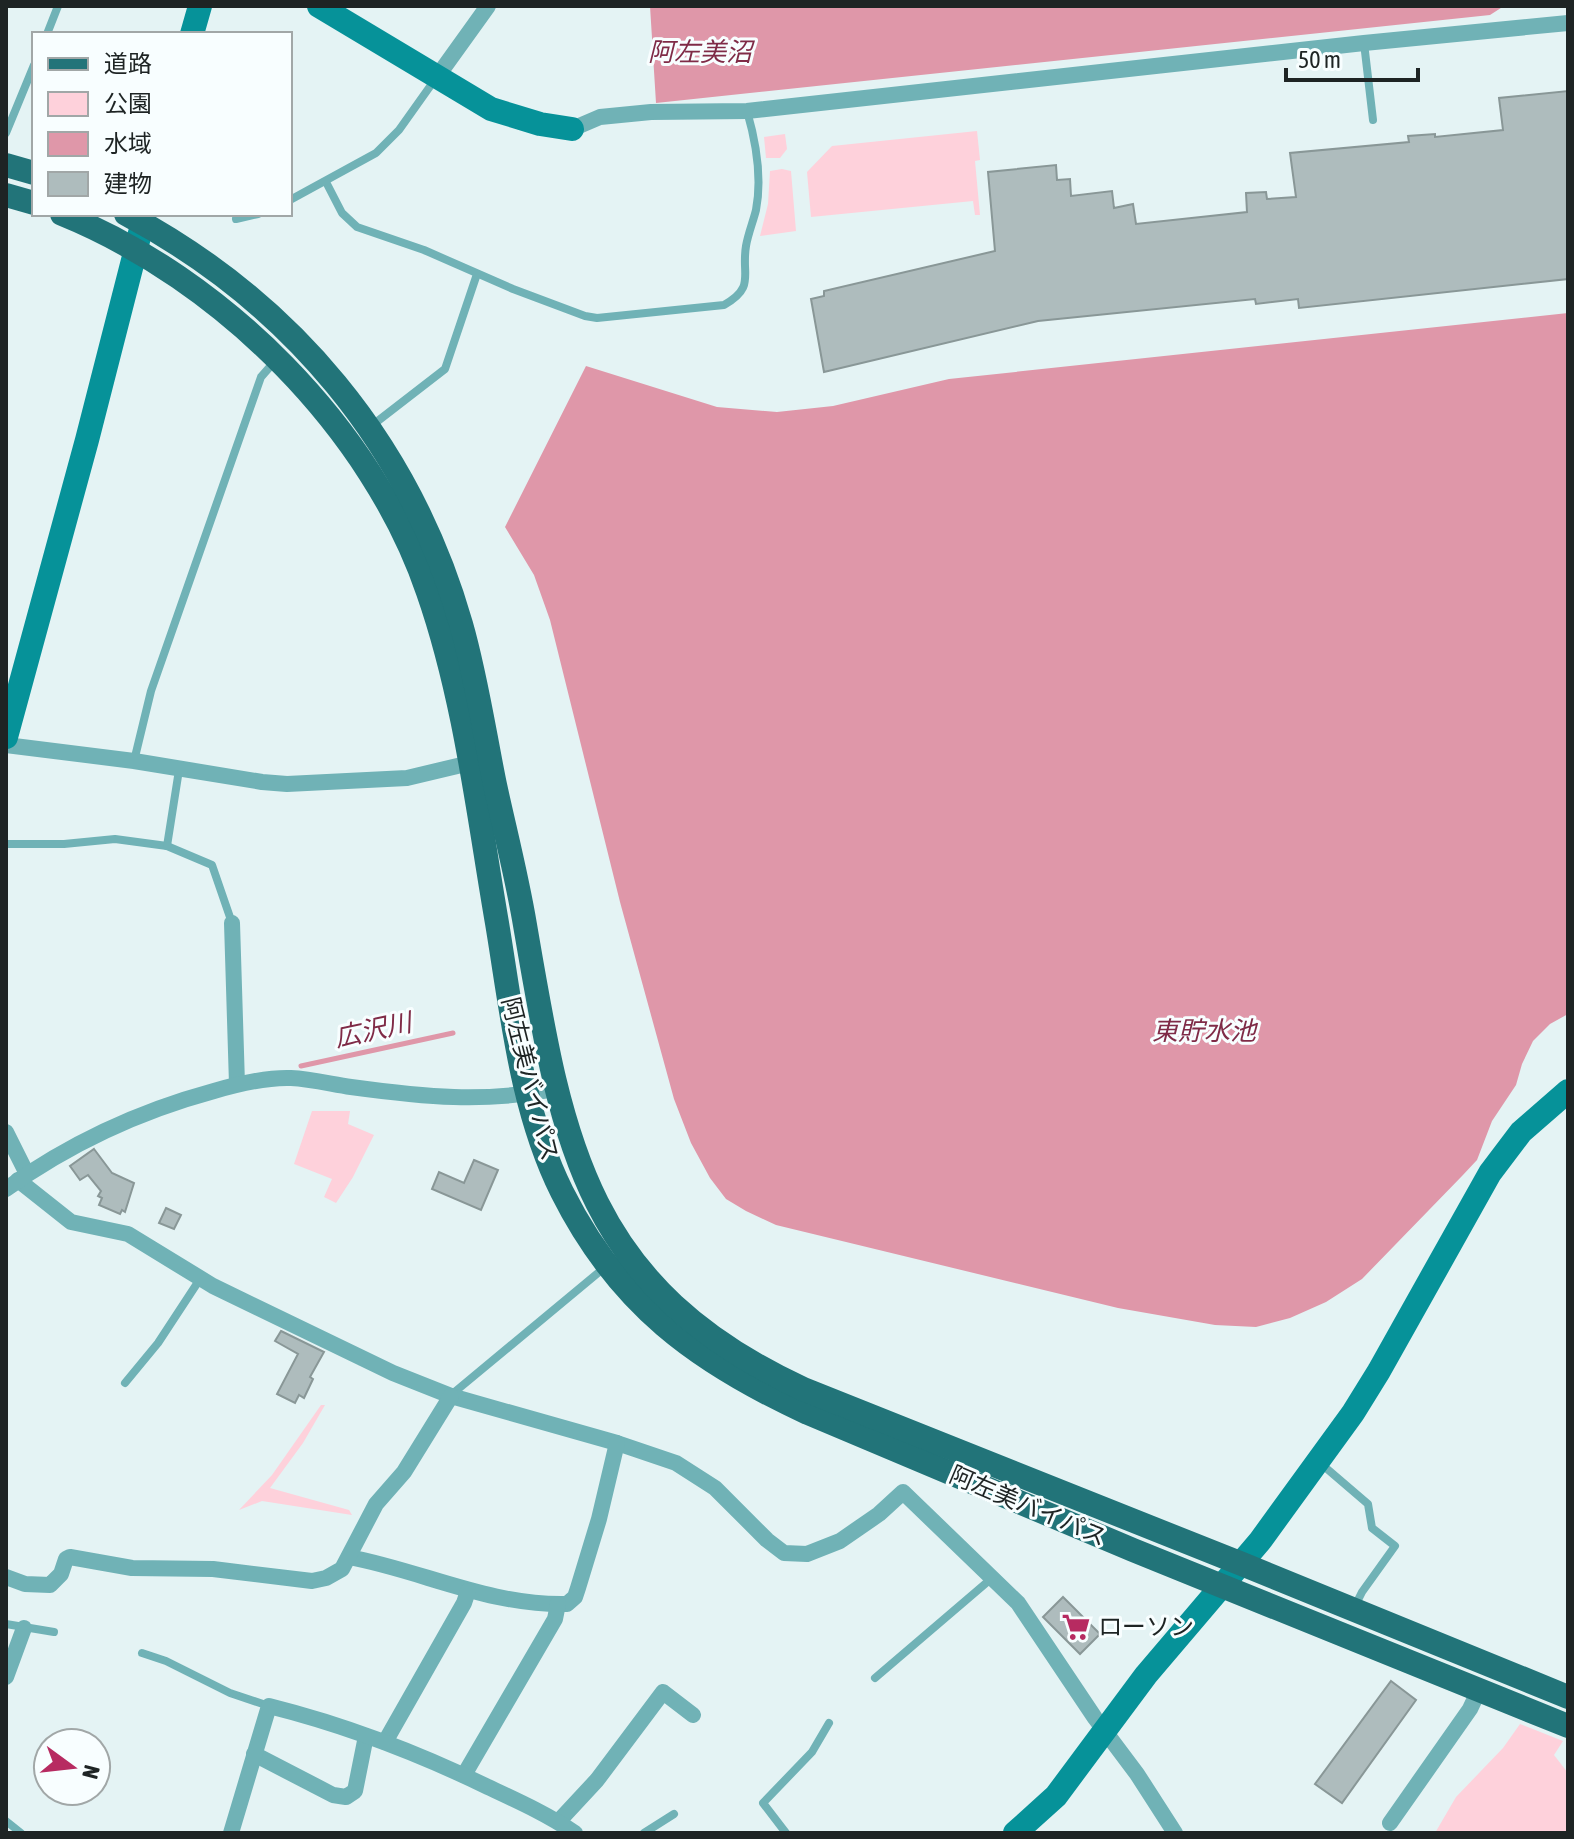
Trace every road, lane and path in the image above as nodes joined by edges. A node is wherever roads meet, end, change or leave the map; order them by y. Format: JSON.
{"nodes":[{"id":1,"x":58,"y":6,"type":"edge"},
{"id":2,"x":200,"y":6,"type":"edge"},
{"id":3,"x":319,"y":6,"type":"edge"},
{"id":4,"x":488,"y":6,"type":"edge"},
{"id":5,"x":1568,"y":23,"type":"edge"},
{"id":6,"x":48,"y":32,"type":"edge"},
{"id":7,"x":193,"y":32,"type":"edge"},
{"id":8,"x":1364,"y":43,"type":"junction"},
{"id":9,"x":32,"y":70,"type":"edge"},
{"id":10,"x":437,"y":77,"type":"junction"},
{"id":11,"x":747,"y":111,"type":"junction"},
{"id":12,"x":1373,"y":120,"type":"dead end"},
{"id":13,"x":572,"y":129,"type":"joint"},
{"id":14,"x":6,"y":133,"type":"edge"},
{"id":15,"x":6,"y":165,"type":"edge"},
{"id":16,"x":32,"y":172,"type":"edge"},
{"id":17,"x":326,"y":182,"type":"junction"},
{"id":18,"x":6,"y":195,"type":"edge"},
{"id":19,"x":292,"y":199,"type":"edge"},
{"id":20,"x":32,"y":202,"type":"edge"},
{"id":21,"x":66,"y":216,"type":"edge"},
{"id":22,"x":249,"y":216,"type":"edge"},
{"id":23,"x":137,"y":217,"type":"edge"},
{"id":24,"x":236,"y":219,"type":"dead end"},
{"id":25,"x":136,"y":251,"type":"junction"},
{"id":26,"x":477,"y":274,"type":"junction"},
{"id":27,"x":277,"y":359,"type":"junction"},
{"id":28,"x":369,"y":428,"type":"junction"},
{"id":29,"x":6,"y":737,"type":"edge"},
{"id":30,"x":6,"y":745,"type":"edge"},
{"id":31,"x":134,"y":761,"type":"junction"},
{"id":32,"x":470,"y":763,"type":"junction"},
{"id":33,"x":179,"y":770,"type":"junction"},
{"id":34,"x":6,"y":844,"type":"edge"},
{"id":35,"x":167,"y":846,"type":"junction"},
{"id":36,"x":232,"y":923,"type":"joint"},
{"id":37,"x":237,"y":1084,"type":"junction"},
{"id":38,"x":556,"y":1089,"type":"junction"},
{"id":39,"x":1568,"y":1091,"type":"edge"},
{"id":40,"x":529,"y":1094,"type":"junction"},
{"id":41,"x":6,"y":1132,"type":"edge"},
{"id":42,"x":17,"y":1181,"type":"edge"},
{"id":43,"x":608,"y":1266,"type":"junction"},
{"id":44,"x":200,"y":1279,"type":"junction"},
{"id":45,"x":125,"y":1383,"type":"dead end"},
{"id":46,"x":451,"y":1396,"type":"junction"},
{"id":47,"x":617,"y":1443,"type":"junction"},
{"id":48,"x":1317,"y":1461,"type":"junction"},
{"id":49,"x":349,"y":1557,"type":"junction"},
{"id":50,"x":1242,"y":1564,"type":"junction"},
{"id":51,"x":6,"y":1577,"type":"edge"},
{"id":52,"x":992,"y":1578,"type":"junction"},
{"id":53,"x":1223,"y":1586,"type":"junction"},
{"id":54,"x":468,"y":1591,"type":"junction"},
{"id":55,"x":558,"y":1604,"type":"junction"},
{"id":56,"x":1353,"y":1610,"type":"junction"},
{"id":57,"x":6,"y":1624,"type":"edge"},
{"id":58,"x":24,"y":1628,"type":"junction"},
{"id":59,"x":54,"y":1632,"type":"dead end"},
{"id":60,"x":142,"y":1653,"type":"dead end"},
{"id":61,"x":6,"y":1677,"type":"edge"},
{"id":62,"x":875,"y":1678,"type":"dead end"},
{"id":63,"x":1479,"y":1690,"type":"junction"},
{"id":64,"x":1568,"y":1697,"type":"edge"},
{"id":65,"x":269,"y":1706,"type":"junction"},
{"id":66,"x":693,"y":1715,"type":"dead end"},
{"id":67,"x":829,"y":1723,"type":"dead end"},
{"id":68,"x":1568,"y":1726,"type":"edge"},
{"id":69,"x":1103,"y":1730,"type":"junction"},
{"id":70,"x":366,"y":1736,"type":"junction"},
{"id":71,"x":385,"y":1742,"type":"junction"},
{"id":72,"x":254,"y":1754,"type":"junction"},
{"id":73,"x":464,"y":1775,"type":"junction"},
{"id":74,"x":674,"y":1814,"type":"dead end"},
{"id":75,"x":6,"y":1821,"type":"edge"},
{"id":76,"x":1390,"y":1823,"type":"dead end"},
{"id":77,"x":567,"y":1829,"type":"edge"},
{"id":78,"x":21,"y":1833,"type":"edge"},
{"id":79,"x":231,"y":1833,"type":"edge"},
{"id":80,"x":644,"y":1833,"type":"edge"},
{"id":81,"x":786,"y":1833,"type":"edge"},
{"id":82,"x":1015,"y":1833,"type":"edge"},
{"id":83,"x":1175,"y":1833,"type":"edge"}],
"edges":[{"from":1,"to":6,"type":"lane"},
{"from":2,"to":7,"type":"street"},
{"from":3,"to":10,"type":"street"},
{"from":4,"to":10,"type":"street"},
{"from":5,"to":8,"type":"street"},
{"from":8,"to":11,"type":"street"},
{"from":8,"to":12,"type":"lane"},
{"from":9,"to":14,"type":"lane"},
{"from":10,"to":13,"type":"street"},
{"from":10,"to":17,"type":"lane"},
{"from":11,"to":13,"type":"street"},
{"from":11,"to":26,"type":"lane"},
{"from":15,"to":16,"type":"main road"},
{"from":17,"to":19,"type":"lane"},
{"from":17,"to":26,"type":"lane"},
{"from":18,"to":20,"type":"main road"},
{"from":21,"to":25,"type":"main road","name":"阿左美バイパス"},
{"from":22,"to":24,"type":"lane"},
{"from":23,"to":25,"type":"street"},
{"from":23,"to":28,"type":"main road","name":"阿左美バイパス"},
{"from":25,"to":27,"type":"main road","name":"阿左美バイパス"},
{"from":25,"to":29,"type":"street"},
{"from":26,"to":28,"type":"lane"},
{"from":27,"to":31,"type":"lane"},
{"from":27,"to":32,"type":"main road","name":"阿左美バイパス"},
{"from":28,"to":38,"type":"main road","name":"阿左美バイパス"},
{"from":30,"to":31,"type":"street"},
{"from":31,"to":33,"type":"street"},
{"from":32,"to":33,"type":"street"},
{"from":32,"to":40,"type":"main road","name":"阿左美バイパス"},
{"from":33,"to":35,"type":"lane"},
{"from":34,"to":35,"type":"lane"},
{"from":35,"to":36,"type":"lane"},
{"from":36,"to":37,"type":"street"},
{"from":37,"to":40,"type":"street"},
{"from":37,"to":42,"type":"street"},
{"from":38,"to":40,"type":"street"},
{"from":38,"to":50,"type":"main road","name":"阿左美バイパス"},
{"from":39,"to":48,"type":"street"},
{"from":40,"to":43,"type":"main road","name":"阿左美バイパス"},
{"from":41,"to":42,"type":"street"},
{"from":42,"to":44,"type":"street"},
{"from":43,"to":46,"type":"lane"},
{"from":43,"to":53,"type":"main road","name":"阿左美バイパス"},
{"from":44,"to":45,"type":"lane"},
{"from":44,"to":46,"type":"street"},
{"from":46,"to":47,"type":"street"},
{"from":46,"to":49,"type":"street"},
{"from":47,"to":52,"type":"street"},
{"from":47,"to":55,"type":"street"},
{"from":48,"to":50,"type":"street"},
{"from":48,"to":56,"type":"lane"},
{"from":49,"to":51,"type":"street"},
{"from":49,"to":54,"type":"street"},
{"from":50,"to":53,"type":"street"},
{"from":50,"to":56,"type":"main road","name":"阿左美バイパス"},
{"from":52,"to":62,"type":"lane"},
{"from":52,"to":69,"type":"street"},
{"from":53,"to":63,"type":"main road","name":"阿左美バイパス"},
{"from":53,"to":69,"type":"street"},
{"from":54,"to":55,"type":"street"},
{"from":54,"to":71,"type":"street"},
{"from":55,"to":73,"type":"street"},
{"from":56,"to":64,"type":"main road","name":"阿左美バイパス"},
{"from":57,"to":58,"type":"lane"},
{"from":58,"to":59,"type":"lane"},
{"from":58,"to":61,"type":"street"},
{"from":60,"to":65,"type":"lane"},
{"from":63,"to":68,"type":"main road","name":"阿左美バイパス"},
{"from":63,"to":76,"type":"street"},
{"from":65,"to":70,"type":"street"},
{"from":65,"to":72,"type":"street"},
{"from":66,"to":77,"type":"street"},
{"from":67,"to":81,"type":"lane"},
{"from":69,"to":82,"type":"street"},
{"from":69,"to":83,"type":"street"},
{"from":70,"to":71,"type":"street"},
{"from":70,"to":72,"type":"street"},
{"from":71,"to":73,"type":"street"},
{"from":72,"to":79,"type":"street"},
{"from":73,"to":77,"type":"street"},
{"from":74,"to":80,"type":"lane"},
{"from":75,"to":78,"type":"lane"}]}
